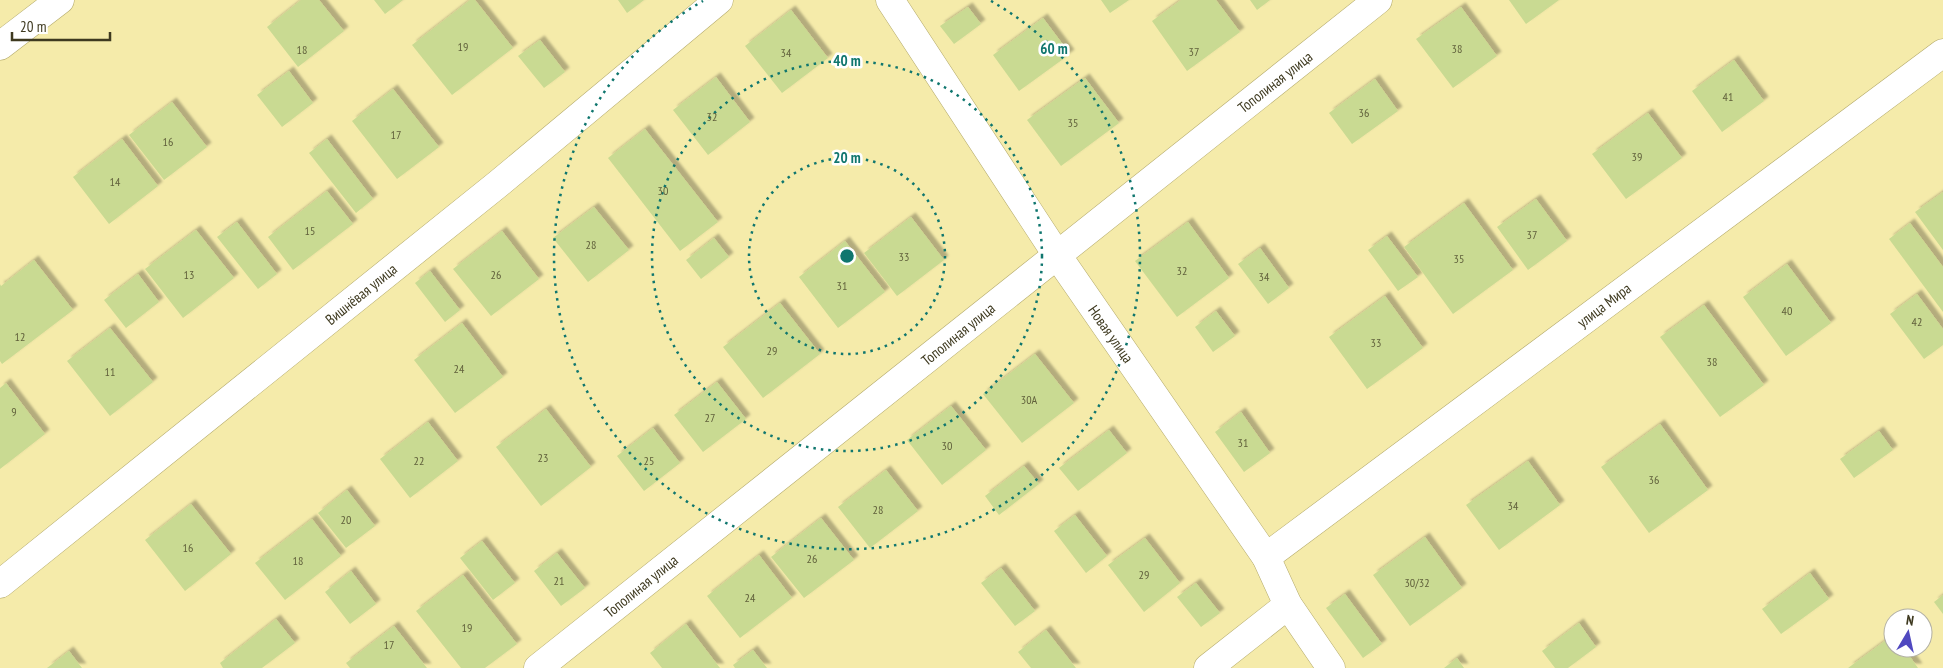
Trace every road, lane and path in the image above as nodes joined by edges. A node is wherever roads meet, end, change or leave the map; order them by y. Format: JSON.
{"nodes":[{"id":1,"x":60,"y":0,"type":"edge"},
{"id":2,"x":719,"y":0,"type":"edge"},
{"id":3,"x":890,"y":0,"type":"edge"},
{"id":4,"x":1378,"y":0,"type":"edge"},
{"id":5,"x":0,"y":46,"type":"edge"},
{"id":6,"x":1943,"y":54,"type":"edge"},
{"id":7,"x":1057,"y":255,"type":"junction"},
{"id":8,"x":1266,"y":557,"type":"junction"},
{"id":9,"x":0,"y":584,"type":"edge"},
{"id":10,"x":1288,"y":605,"type":"junction"},
{"id":11,"x":538,"y":668,"type":"edge"},
{"id":12,"x":1208,"y":668,"type":"edge"},
{"id":13,"x":1331,"y":668,"type":"edge"}],
"edges":[{"from":1,"to":5,"type":"street"},
{"from":2,"to":9,"type":"street","name":"Вишнёвая улица"},
{"from":3,"to":7,"type":"street","name":"Новая улица"},
{"from":4,"to":7,"type":"street","name":"Тополиная улица"},
{"from":6,"to":8,"type":"street","name":"улица Мира"},
{"from":7,"to":8,"type":"street","name":"Новая улица"},
{"from":7,"to":11,"type":"street","name":"Тополиная улица"},
{"from":8,"to":10,"type":"street","name":"Новая улица"},
{"from":10,"to":12,"type":"street"},
{"from":10,"to":13,"type":"street","name":"Новая улица"}]}
